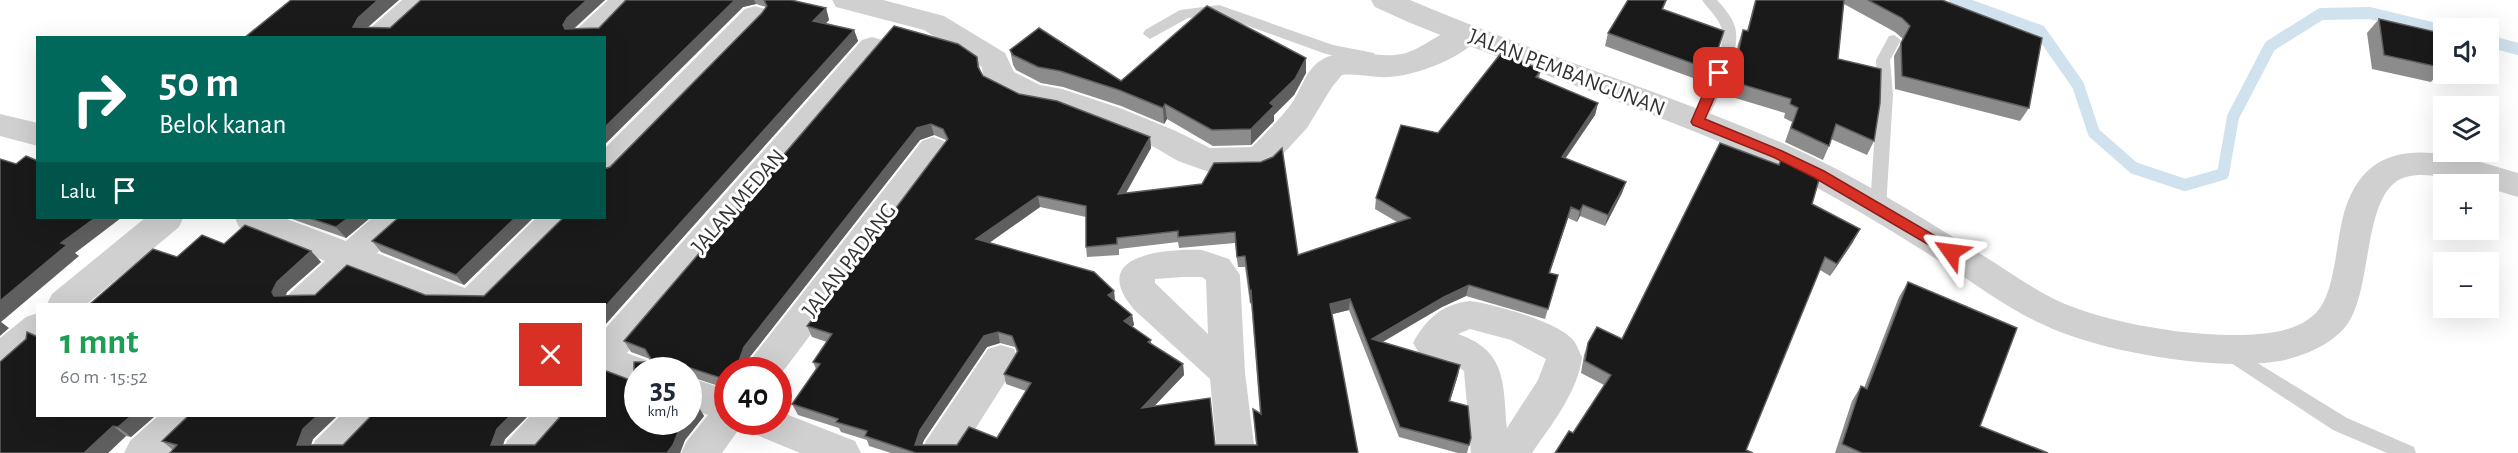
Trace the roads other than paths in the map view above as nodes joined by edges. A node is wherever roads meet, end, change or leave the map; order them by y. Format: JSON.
{"nodes":[{"id":1,"x":420,"y":0,"type":"edge"},
{"id":2,"x":625,"y":0,"type":"edge"},
{"id":3,"x":846,"y":0,"type":"edge"},
{"id":4,"x":1385,"y":0,"type":"edge"},
{"id":5,"x":1709,"y":0,"type":"edge"},
{"id":6,"x":755,"y":16,"type":"edge"},
{"id":7,"x":1461,"y":32,"type":"junction"},
{"id":8,"x":1150,"y":34,"type":"dead end"},
{"id":9,"x":378,"y":36,"type":"edge"},
{"id":10,"x":587,"y":36,"type":"edge"},
{"id":11,"x":1894,"y":40,"type":"dead end"},
{"id":12,"x":872,"y":47,"type":"dead end"},
{"id":13,"x":1698,"y":122,"type":"junction"},
{"id":14,"x":0,"y":124,"type":"edge"},
{"id":15,"x":36,"y":134,"type":"edge"},
{"id":16,"x":933,"y":150,"type":"dead end"},
{"id":17,"x":606,"y":167,"type":"edge"},
{"id":18,"x":2518,"y":185,"type":"edge"},
{"id":19,"x":1878,"y":208,"type":"junction"},
{"id":20,"x":165,"y":219,"type":"edge"},
{"id":21,"x":253,"y":219,"type":"edge"},
{"id":22,"x":392,"y":219,"type":"edge"},
{"id":23,"x":555,"y":219,"type":"edge"},
{"id":24,"x":350,"y":258,"type":"junction"},
{"id":25,"x":65,"y":303,"type":"edge"},
{"id":26,"x":302,"y":303,"type":"edge"},
{"id":27,"x":467,"y":303,"type":"edge"},
{"id":28,"x":471,"y":303,"type":"edge"},
{"id":29,"x":36,"y":329,"type":"edge"},
{"id":30,"x":2223,"y":349,"type":"junction"},
{"id":31,"x":606,"y":353,"type":"edge"},
{"id":32,"x":774,"y":357,"type":"edge"},
{"id":33,"x":0,"y":359,"type":"edge"},
{"id":34,"x":1001,"y":360,"type":"dead end"},
{"id":35,"x":606,"y":361,"type":"edge"},
{"id":36,"x":624,"y":368,"type":"edge"},
{"id":37,"x":1227,"y":373,"type":"dead end"},
{"id":38,"x":182,"y":417,"type":"edge"},
{"id":39,"x":363,"y":417,"type":"edge"},
{"id":40,"x":551,"y":417,"type":"edge"},
{"id":41,"x":792,"y":433,"type":"edge"},
{"id":42,"x":714,"y":435,"type":"edge"},
{"id":43,"x":143,"y":453,"type":"edge"},
{"id":44,"x":328,"y":453,"type":"edge"},
{"id":45,"x":520,"y":453,"type":"edge"},
{"id":46,"x":700,"y":453,"type":"edge"},
{"id":47,"x":842,"y":453,"type":"edge"},
{"id":48,"x":939,"y":453,"type":"edge"},
{"id":49,"x":1236,"y":453,"type":"edge"},
{"id":50,"x":1491,"y":453,"type":"edge"},
{"id":51,"x":1511,"y":453,"type":"edge"},
{"id":52,"x":2407,"y":453,"type":"edge"}],
"edges":[{"from":1,"to":9,"type":"street"},
{"from":2,"to":10,"type":"street"},
{"from":3,"to":7,"type":"street"},
{"from":4,"to":7,"type":"street","name":"JALAN PEMBANGUNAN"},
{"from":5,"to":13,"type":"lane"},
{"from":6,"to":17,"type":"street"},
{"from":7,"to":8,"type":"lane"},
{"from":7,"to":13,"type":"street","name":"JALAN PEMBANGUNAN"},
{"from":11,"to":19,"type":"lane"},
{"from":12,"to":31,"type":"street","name":"JALAN MEDAN"},
{"from":13,"to":19,"type":"street","name":"JALAN PEMBANGUNAN"},
{"from":14,"to":15,"type":"street"},
{"from":16,"to":32,"type":"street","name":"JALAN PADANG"},
{"from":18,"to":30,"type":"street","name":"JALAN PEMBANGUNAN"},
{"from":19,"to":30,"type":"street","name":"JALAN PEMBANGUNAN"},
{"from":20,"to":25,"type":"street"},
{"from":21,"to":24,"type":"street"},
{"from":22,"to":24,"type":"street"},
{"from":23,"to":28,"type":"street"},
{"from":24,"to":26,"type":"street"},
{"from":24,"to":27,"type":"street"},
{"from":29,"to":33,"type":"street"},
{"from":30,"to":52,"type":"lane"},
{"from":34,"to":48,"type":"street"},
{"from":35,"to":36,"type":"street"},
{"from":37,"to":49,"type":"street"},
{"from":38,"to":43,"type":"street"},
{"from":39,"to":44,"type":"street"},
{"from":40,"to":45,"type":"street"},
{"from":41,"to":47,"type":"street"},
{"from":42,"to":46,"type":"street"},
{"from":50,"to":51,"type":"street"}]}
